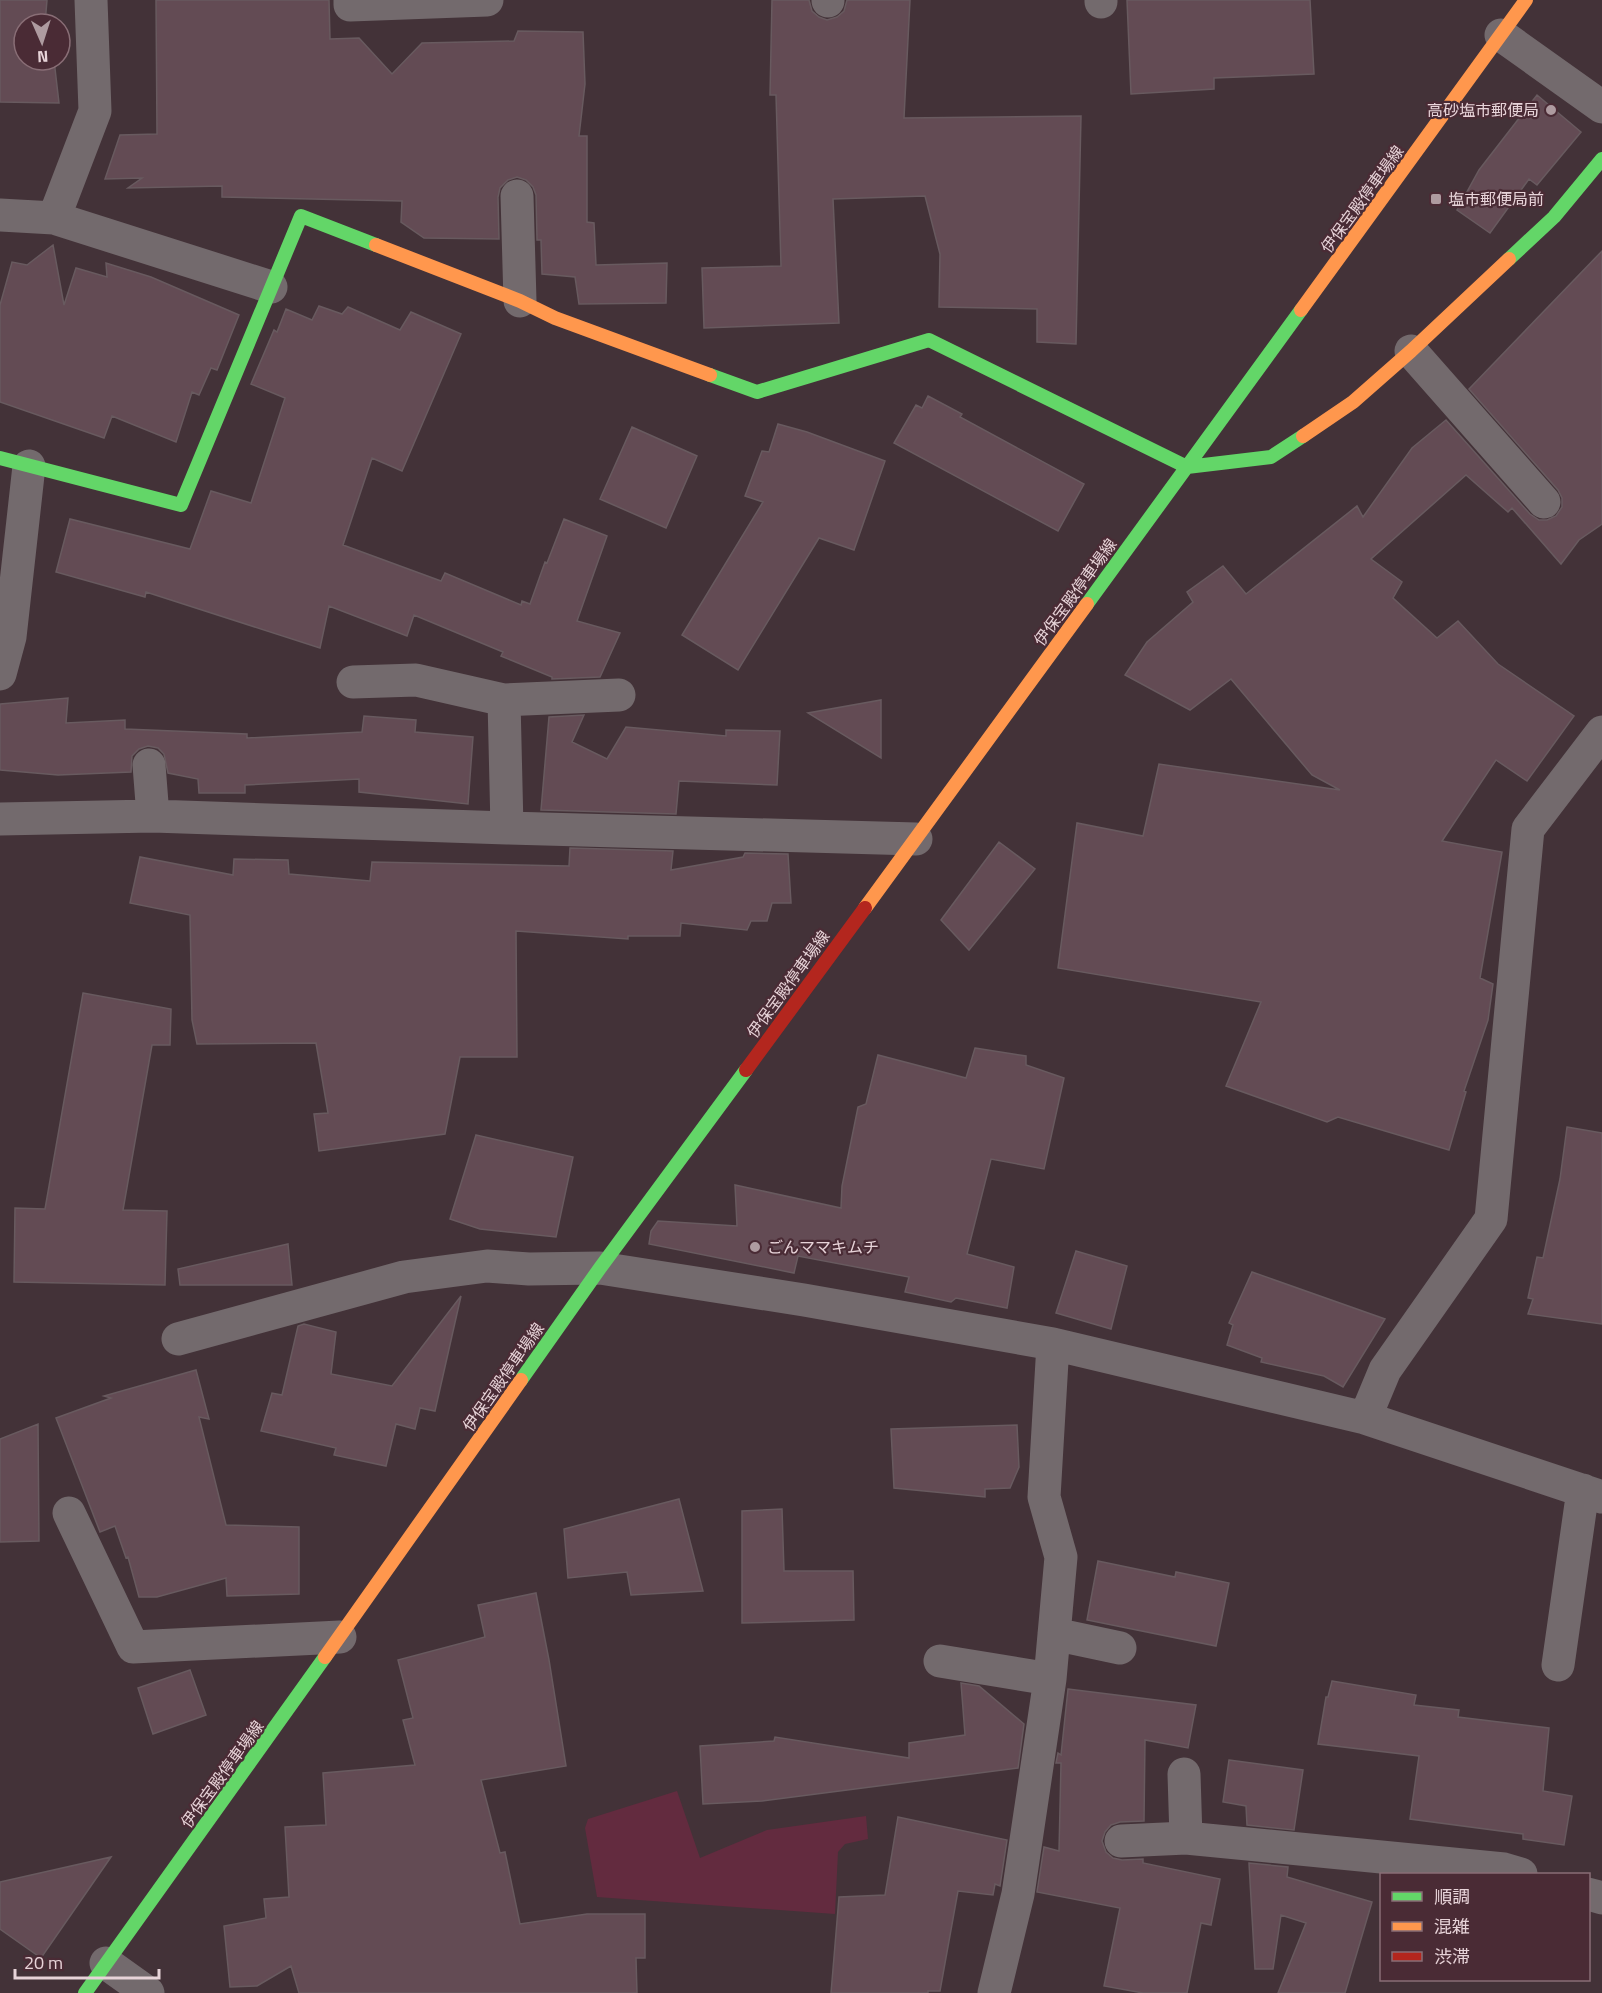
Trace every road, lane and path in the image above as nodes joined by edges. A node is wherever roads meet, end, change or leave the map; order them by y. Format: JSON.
{"nodes":[{"id":1,"x":91,"y":0,"type":"edge"},
{"id":2,"x":350,"y":0,"type":"edge"},
{"id":3,"x":487,"y":0,"type":"edge"},
{"id":4,"x":1526,"y":0,"type":"edge"},
{"id":5,"x":1501,"y":35,"type":"junction"},
{"id":6,"x":1602,"y":107,"type":"edge"},
{"id":7,"x":1602,"y":159,"type":"edge"},
{"id":8,"x":517,"y":196,"type":"dead end"},
{"id":9,"x":0,"y":215,"type":"edge"},
{"id":10,"x":54,"y":218,"type":"junction"},
{"id":11,"x":271,"y":287,"type":"junction"},
{"id":12,"x":520,"y":301,"type":"junction"},
{"id":13,"x":1411,"y":351,"type":"junction"},
{"id":14,"x":14,"y":462,"type":"edge"},
{"id":15,"x":1187,"y":467,"type":"junction"},
{"id":16,"x":1544,"y":502,"type":"dead end"},
{"id":17,"x":5,"y":635,"type":"edge"},
{"id":18,"x":0,"y":674,"type":"edge"},
{"id":19,"x":353,"y":682,"type":"dead end"},
{"id":20,"x":619,"y":695,"type":"dead end"},
{"id":21,"x":504,"y":700,"type":"junction"},
{"id":22,"x":1602,"y":732,"type":"edge"},
{"id":23,"x":150,"y":765,"type":"dead end"},
{"id":24,"x":153,"y":816,"type":"junction"},
{"id":25,"x":0,"y":819,"type":"edge"},
{"id":26,"x":507,"y":828,"type":"junction"},
{"id":27,"x":916,"y":839,"type":"junction"},
{"id":28,"x":600,"y":1268,"type":"junction"},
{"id":29,"x":178,"y":1339,"type":"dead end"},
{"id":30,"x":1053,"y":1344,"type":"junction"},
{"id":31,"x":1365,"y":1418,"type":"junction"},
{"id":32,"x":1592,"y":1493,"type":"edge"},
{"id":33,"x":69,"y":1513,"type":"dead end"},
{"id":34,"x":1054,"y":1634,"type":"junction"},
{"id":35,"x":340,"y":1637,"type":"junction"},
{"id":36,"x":1120,"y":1648,"type":"dead end"},
{"id":37,"x":940,"y":1661,"type":"dead end"},
{"id":38,"x":1558,"y":1665,"type":"dead end"},
{"id":39,"x":1050,"y":1679,"type":"junction"},
{"id":40,"x":1184,"y":1774,"type":"dead end"},
{"id":41,"x":1186,"y":1838,"type":"junction"},
{"id":42,"x":1121,"y":1841,"type":"dead end"},
{"id":43,"x":1515,"y":1873,"type":"edge"},
{"id":44,"x":106,"y":1964,"type":"junction"},
{"id":45,"x":85,"y":1993,"type":"edge"},
{"id":46,"x":148,"y":1993,"type":"edge"},
{"id":47,"x":994,"y":1993,"type":"edge"}],
"edges":[{"from":1,"to":10,"type":"street"},
{"from":2,"to":3,"type":"street"},
{"from":4,"to":5,"type":"main road","name":"伊保宝殿停車場線"},
{"from":5,"to":6,"type":"street"},
{"from":5,"to":15,"type":"main road","name":"伊保宝殿停車場線"},
{"from":7,"to":13,"type":"main road"},
{"from":8,"to":12,"type":"street"},
{"from":9,"to":10,"type":"street"},
{"from":10,"to":11,"type":"street"},
{"from":11,"to":12,"type":"main road"},
{"from":11,"to":14,"type":"main road"},
{"from":12,"to":15,"type":"main road"},
{"from":13,"to":15,"type":"main road"},
{"from":13,"to":16,"type":"street"},
{"from":14,"to":17,"type":"street"},
{"from":15,"to":27,"type":"main road","name":"伊保宝殿停車場線"},
{"from":17,"to":18,"type":"street"},
{"from":19,"to":21,"type":"street"},
{"from":20,"to":21,"type":"street"},
{"from":21,"to":26,"type":"street"},
{"from":22,"to":31,"type":"street"},
{"from":23,"to":24,"type":"street"},
{"from":24,"to":25,"type":"street"},
{"from":24,"to":26,"type":"street"},
{"from":26,"to":27,"type":"street"},
{"from":27,"to":28,"type":"main road","name":"伊保宝殿停車場線"},
{"from":28,"to":29,"type":"street"},
{"from":28,"to":30,"type":"street"},
{"from":28,"to":35,"type":"main road","name":"伊保宝殿停車場線"},
{"from":30,"to":31,"type":"street"},
{"from":30,"to":34,"type":"street"},
{"from":31,"to":32,"type":"street"},
{"from":32,"to":38,"type":"street"},
{"from":33,"to":35,"type":"street"},
{"from":34,"to":36,"type":"street"},
{"from":34,"to":39,"type":"street"},
{"from":35,"to":44,"type":"main road","name":"伊保宝殿停車場線"},
{"from":37,"to":39,"type":"street"},
{"from":39,"to":47,"type":"street"},
{"from":40,"to":41,"type":"street"},
{"from":41,"to":42,"type":"street"},
{"from":41,"to":43,"type":"street"},
{"from":44,"to":45,"type":"main road","name":"伊保宝殿停車場線"},
{"from":44,"to":46,"type":"street"}]}
